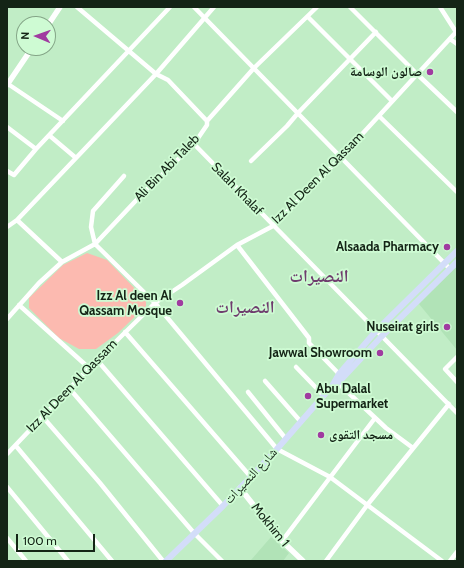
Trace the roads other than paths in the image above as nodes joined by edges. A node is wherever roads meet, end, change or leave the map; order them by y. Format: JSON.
{"nodes":[{"id":1,"x":60,"y":7,"type":"edge"},
{"id":2,"x":77,"y":7,"type":"edge"},
{"id":3,"x":170,"y":7,"type":"edge"},
{"id":4,"x":194,"y":7,"type":"edge"},
{"id":5,"x":214,"y":7,"type":"edge"},
{"id":6,"x":317,"y":7,"type":"edge"},
{"id":7,"x":350,"y":7,"type":"edge"},
{"id":8,"x":440,"y":7,"type":"edge"},
{"id":9,"x":54,"y":16,"type":"edge"},
{"id":10,"x":308,"y":16,"type":"junction"},
{"id":11,"x":205,"y":17,"type":"junction"},
{"id":12,"x":376,"y":32,"type":"junction"},
{"id":13,"x":457,"y":32,"type":"edge"},
{"id":14,"x":450,"y":38,"type":"junction"},
{"id":15,"x":457,"y":44,"type":"edge"},
{"id":16,"x":128,"y":51,"type":"junction"},
{"id":17,"x":27,"y":56,"type":"edge"},
{"id":18,"x":351,"y":58,"type":"junction"},
{"id":19,"x":254,"y":68,"type":"junction"},
{"id":20,"x":156,"y":74,"type":"junction"},
{"id":21,"x":417,"y":74,"type":"junction"},
{"id":22,"x":7,"y":85,"type":"edge"},
{"id":23,"x":392,"y":101,"type":"junction"},
{"id":24,"x":457,"y":112,"type":"edge"},
{"id":25,"x":298,"y":113,"type":"junction"},
{"id":26,"x":379,"y":116,"type":"junction"},
{"id":27,"x":63,"y":121,"type":"junction"},
{"id":28,"x":207,"y":121,"type":"junction"},
{"id":29,"x":7,"y":127,"type":"edge"},
{"id":30,"x":50,"y":136,"type":"junction"},
{"id":31,"x":194,"y":144,"type":"junction"},
{"id":32,"x":36,"y":149,"type":"junction"},
{"id":33,"x":341,"y":157,"type":"junction"},
{"id":34,"x":76,"y":158,"type":"junction"},
{"id":35,"x":251,"y":161,"type":"dead end"},
{"id":36,"x":7,"y":171,"type":"edge"},
{"id":37,"x":124,"y":176,"type":"dead end"},
{"id":38,"x":457,"y":192,"type":"edge"},
{"id":39,"x":18,"y":220,"type":"junction"},
{"id":40,"x":273,"y":226,"type":"junction"},
{"id":41,"x":7,"y":227,"type":"edge"},
{"id":42,"x":95,"y":244,"type":"junction"},
{"id":43,"x":237,"y":245,"type":"junction"},
{"id":44,"x":457,"y":251,"type":"edge"},
{"id":45,"x":62,"y":262,"type":"junction"},
{"id":46,"x":457,"y":262,"type":"edge"},
{"id":47,"x":445,"y":263,"type":"junction"},
{"id":48,"x":450,"y":269,"type":"junction"},
{"id":49,"x":155,"y":303,"type":"junction"},
{"id":50,"x":19,"y":305,"type":"junction"},
{"id":51,"x":7,"y":318,"type":"edge"},
{"id":52,"x":376,"y":330,"type":"junction"},
{"id":53,"x":125,"y":332,"type":"junction"},
{"id":54,"x":381,"y":337,"type":"junction"},
{"id":55,"x":457,"y":357,"type":"edge"},
{"id":56,"x":96,"y":360,"type":"junction"},
{"id":57,"x":89,"y":368,"type":"junction"},
{"id":58,"x":296,"y":368,"type":"dead end"},
{"id":59,"x":340,"y":378,"type":"junction"},
{"id":60,"x":266,"y":382,"type":"dead end"},
{"id":61,"x":457,"y":382,"type":"edge"},
{"id":62,"x":69,"y":388,"type":"junction"},
{"id":63,"x":248,"y":392,"type":"dead end"},
{"id":64,"x":324,"y":396,"type":"junction"},
{"id":65,"x":448,"y":404,"type":"junction"},
{"id":66,"x":457,"y":413,"type":"edge"},
{"id":67,"x":42,"y":416,"type":"junction"},
{"id":68,"x":375,"y":418,"type":"junction"},
{"id":69,"x":301,"y":422,"type":"junction"},
{"id":70,"x":286,"y":439,"type":"junction"},
{"id":71,"x":16,"y":446,"type":"junction"},
{"id":72,"x":413,"y":448,"type":"junction"},
{"id":73,"x":277,"y":449,"type":"junction"},
{"id":74,"x":7,"y":454,"type":"edge"},
{"id":75,"x":250,"y":476,"type":"junction"},
{"id":76,"x":330,"y":477,"type":"junction"},
{"id":77,"x":7,"y":487,"type":"edge"},
{"id":78,"x":240,"y":488,"type":"junction"},
{"id":79,"x":368,"y":504,"type":"junction"},
{"id":80,"x":223,"y":506,"type":"junction"},
{"id":81,"x":194,"y":533,"type":"junction"},
{"id":82,"x":7,"y":538,"type":"edge"},
{"id":83,"x":282,"y":541,"type":"junction"},
{"id":84,"x":457,"y":552,"type":"edge"},
{"id":85,"x":26,"y":561,"type":"edge"},
{"id":86,"x":68,"y":561,"type":"edge"},
{"id":87,"x":112,"y":561,"type":"edge"},
{"id":88,"x":164,"y":561,"type":"edge"},
{"id":89,"x":222,"y":561,"type":"edge"},
{"id":90,"x":303,"y":561,"type":"edge"},
{"id":91,"x":326,"y":561,"type":"edge"},
{"id":92,"x":442,"y":561,"type":"edge"},
{"id":93,"x":450,"y":561,"type":"edge"}],
"edges":[{"from":1,"to":9,"type":"street"},
{"from":2,"to":16,"type":"street"},
{"from":3,"to":16,"type":"street"},
{"from":4,"to":11,"type":"street"},
{"from":5,"to":11,"type":"street"},
{"from":6,"to":10,"type":"street","name":"Ali Bin Abi Taleb"},
{"from":7,"to":12,"type":"street"},
{"from":8,"to":13,"type":"street"},
{"from":10,"to":18,"type":"street"},
{"from":10,"to":19,"type":"street","name":"Ali Bin Abi Taleb"},
{"from":11,"to":19,"type":"street"},
{"from":11,"to":20,"type":"street"},
{"from":12,"to":18,"type":"street"},
{"from":12,"to":21,"type":"street"},
{"from":13,"to":14,"type":"street","name":"Izz Al Deen Al Qassam"},
{"from":14,"to":15,"type":"street"},
{"from":14,"to":21,"type":"street","name":"Izz Al Deen Al Qassam"},
{"from":16,"to":20,"type":"street"},
{"from":16,"to":27,"type":"street"},
{"from":17,"to":22,"type":"street"},
{"from":18,"to":23,"type":"street"},
{"from":18,"to":25,"type":"street"},
{"from":19,"to":25,"type":"street"},
{"from":19,"to":28,"type":"street","name":"Ali Bin Abi Taleb"},
{"from":20,"to":28,"type":"street"},
{"from":20,"to":34,"type":"street"},
{"from":21,"to":23,"type":"street","name":"Izz Al Deen Al Qassam"},
{"from":21,"to":24,"type":"street"},
{"from":22,"to":27,"type":"street"},
{"from":23,"to":26,"type":"street","name":"Izz Al Deen Al Qassam"},
{"from":25,"to":33,"type":"street"},
{"from":25,"to":35,"type":"street"},
{"from":26,"to":33,"type":"street","name":"Izz Al Deen Al Qassam"},
{"from":26,"to":38,"type":"street"},
{"from":27,"to":30,"type":"street"},
{"from":28,"to":31,"type":"street","name":"Ali Bin Abi Taleb"},
{"from":29,"to":32,"type":"street"},
{"from":30,"to":32,"type":"street"},
{"from":30,"to":34,"type":"street"},
{"from":31,"to":40,"type":"street","name":"Salah Khalaf"},
{"from":31,"to":42,"type":"street","name":"Ali Bin Abi Taleb"},
{"from":32,"to":36,"type":"street"},
{"from":33,"to":40,"type":"street","name":"Izz Al Deen Al Qassam"},
{"from":33,"to":47,"type":"street"},
{"from":34,"to":39,"type":"street"},
{"from":37,"to":42,"type":"street"},
{"from":39,"to":41,"type":"street"},
{"from":39,"to":45,"type":"street"},
{"from":40,"to":43,"type":"street","name":"Izz Al Deen Al Qassam"},
{"from":40,"to":52,"type":"street","name":"Salah Khalaf"},
{"from":42,"to":45,"type":"street","name":"Ali Bin Abi Taleb"},
{"from":42,"to":49,"type":"street"},
{"from":43,"to":49,"type":"street","name":"Izz Al Deen Al Qassam"},
{"from":43,"to":59,"type":"street"},
{"from":44,"to":47,"type":"main road","name":"شارع النصيرات"},
{"from":45,"to":50,"type":"street","name":"Ali Bin Abi Taleb"},
{"from":46,"to":48,"type":"main road","name":"شارع النصيرات"},
{"from":47,"to":48,"type":"street"},
{"from":47,"to":52,"type":"main road","name":"شارع النصيرات"},
{"from":48,"to":54,"type":"main road","name":"شارع النصيرات"},
{"from":49,"to":53,"type":"street","name":"Izz Al Deen Al Qassam"},
{"from":49,"to":73,"type":"street"},
{"from":50,"to":51,"type":"street","name":"Ali Bin Abi Taleb"},
{"from":50,"to":57,"type":"street"},
{"from":52,"to":54,"type":"street","name":"Salah Khalaf"},
{"from":52,"to":59,"type":"main road","name":"شارع النصيرات"},
{"from":53,"to":56,"type":"street","name":"Izz Al Deen Al Qassam"},
{"from":53,"to":75,"type":"street"},
{"from":54,"to":59,"type":"main road","name":"شارع النصيرات"},
{"from":54,"to":65,"type":"street","name":"Salah Khalaf"},
{"from":55,"to":61,"type":"street"},
{"from":56,"to":57,"type":"street","name":"Izz Al Deen Al Qassam"},
{"from":56,"to":80,"type":"street"},
{"from":57,"to":62,"type":"street","name":"Izz Al Deen Al Qassam"},
{"from":58,"to":64,"type":"street"},
{"from":59,"to":64,"type":"main road","name":"شارع النصيرات"},
{"from":59,"to":68,"type":"street"},
{"from":60,"to":69,"type":"street"},
{"from":62,"to":67,"type":"street","name":"Izz Al Deen Al Qassam"},
{"from":62,"to":81,"type":"street"},
{"from":63,"to":70,"type":"street"},
{"from":64,"to":69,"type":"main road","name":"شارع النصيرات"},
{"from":65,"to":66,"type":"street","name":"Salah Khalaf"},
{"from":65,"to":72,"type":"street"},
{"from":67,"to":71,"type":"street","name":"Izz Al Deen Al Qassam"},
{"from":67,"to":88,"type":"street"},
{"from":68,"to":72,"type":"street"},
{"from":68,"to":76,"type":"street"},
{"from":69,"to":70,"type":"main road","name":"شارع النصيرات"},
{"from":70,"to":73,"type":"main road","name":"شارع النصيرات"},
{"from":71,"to":74,"type":"street","name":"Izz Al Deen Al Qassam"},
{"from":71,"to":87,"type":"street"},
{"from":72,"to":79,"type":"street"},
{"from":73,"to":75,"type":"main road","name":"شارع النصيرات"},
{"from":73,"to":76,"type":"street"},
{"from":75,"to":78,"type":"main road","name":"شارع النصيرات"},
{"from":76,"to":79,"type":"street"},
{"from":76,"to":83,"type":"street"},
{"from":77,"to":86,"type":"street"},
{"from":78,"to":80,"type":"main road","name":"شارع النصيرات"},
{"from":78,"to":83,"type":"street","name":"Mokhim 1"},
{"from":79,"to":91,"type":"street"},
{"from":79,"to":92,"type":"street"},
{"from":80,"to":81,"type":"main road","name":"شارع النصيرات"},
{"from":81,"to":88,"type":"main road","name":"شارع النصيرات"},
{"from":81,"to":89,"type":"street"},
{"from":82,"to":85,"type":"street"},
{"from":83,"to":90,"type":"street","name":"Mokhim 1"},
{"from":84,"to":93,"type":"street"}]}
